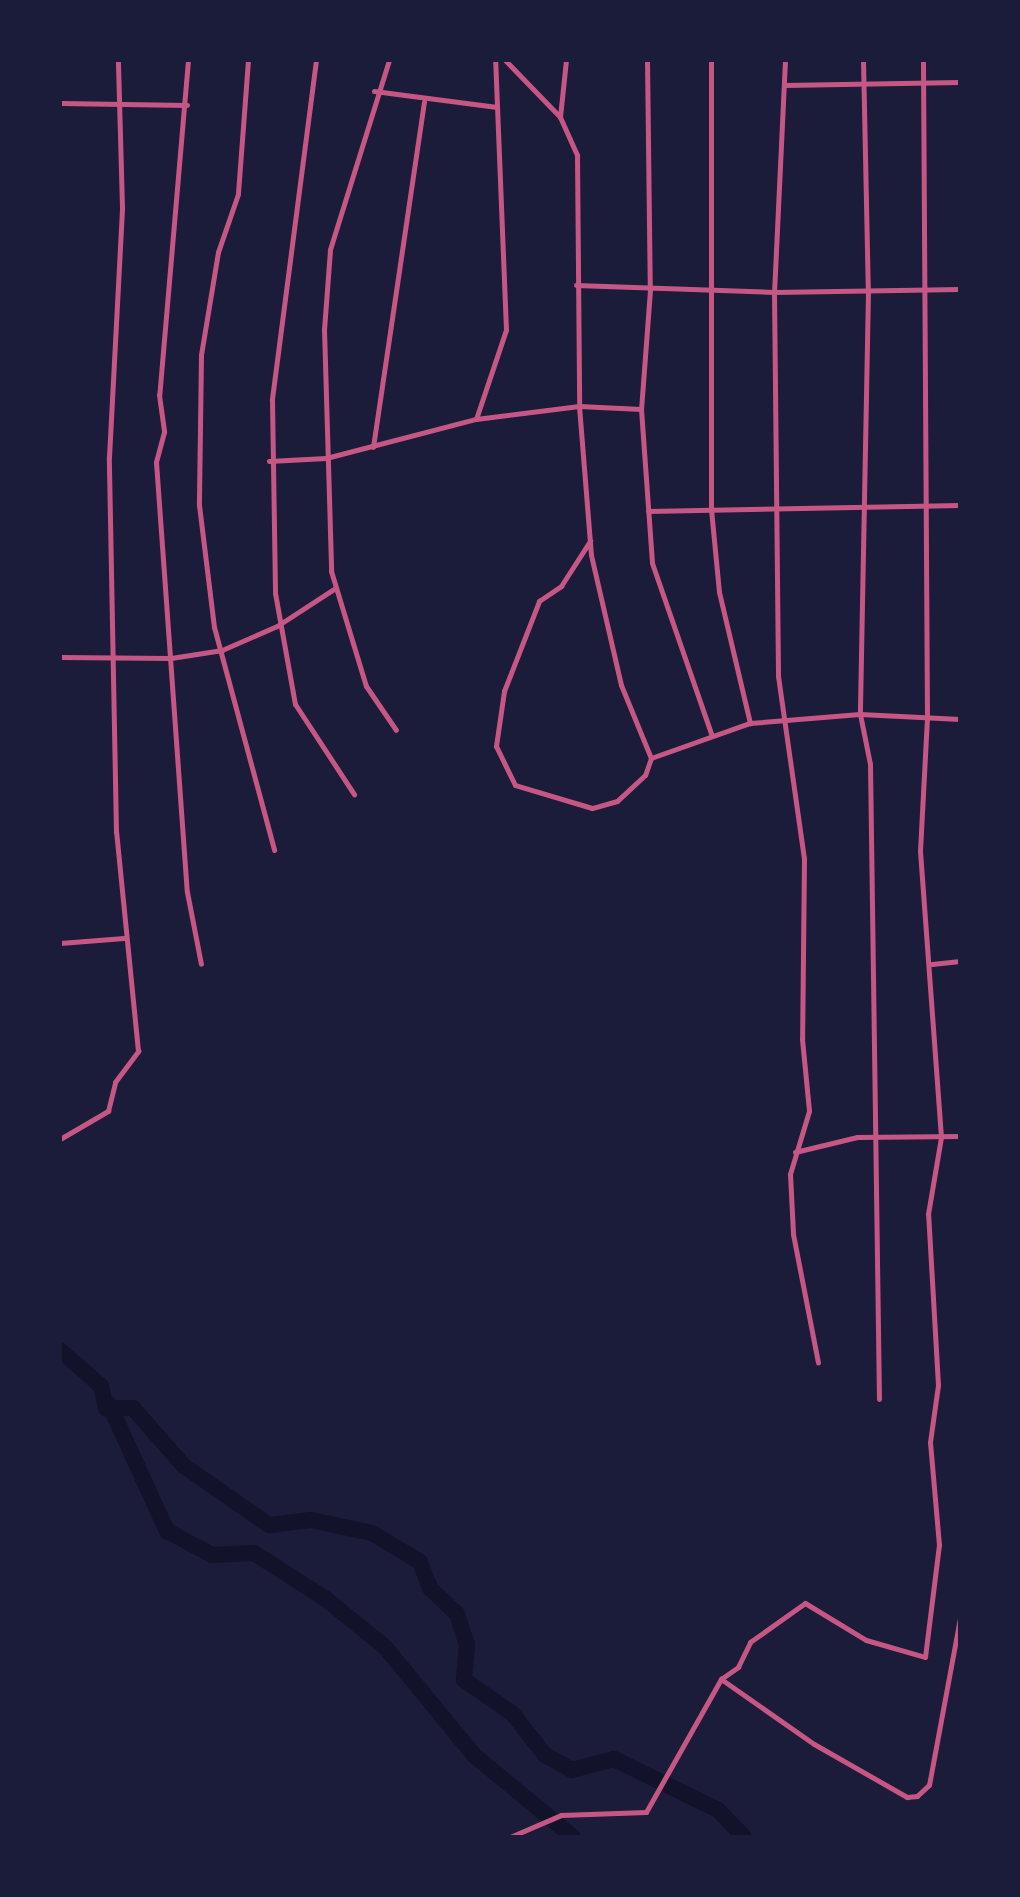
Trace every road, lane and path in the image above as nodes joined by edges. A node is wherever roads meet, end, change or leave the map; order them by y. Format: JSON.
{"nodes":[{"id":1,"x":118,"y":60,"type":"edge"},
{"id":2,"x":188,"y":60,"type":"edge"},
{"id":3,"x":248,"y":60,"type":"edge"},
{"id":4,"x":316,"y":60,"type":"edge"},
{"id":5,"x":389,"y":60,"type":"edge"},
{"id":6,"x":495,"y":60,"type":"edge"},
{"id":7,"x":505,"y":60,"type":"edge"},
{"id":8,"x":566,"y":60,"type":"edge"},
{"id":9,"x":647,"y":60,"type":"edge"},
{"id":10,"x":711,"y":60,"type":"edge"},
{"id":11,"x":785,"y":60,"type":"edge"},
{"id":12,"x":863,"y":60,"type":"edge"},
{"id":13,"x":923,"y":60,"type":"edge"},
{"id":14,"x":863,"y":81,"type":"junction"},
{"id":15,"x":960,"y":82,"type":"edge"},
{"id":16,"x":923,"y":84,"type":"junction"},
{"id":17,"x":784,"y":85,"type":"junction"},
{"id":18,"x":374,"y":91,"type":"junction"},
{"id":19,"x":120,"y":100,"type":"junction"},
{"id":20,"x":424,"y":102,"type":"junction"},
{"id":21,"x":60,"y":103,"type":"edge"},
{"id":22,"x":187,"y":105,"type":"junction"},
{"id":23,"x":497,"y":107,"type":"junction"},
{"id":24,"x":560,"y":117,"type":"junction"},
{"id":25,"x":576,"y":285,"type":"junction"},
{"id":26,"x":960,"y":289,"type":"edge"},
{"id":27,"x":650,"y":290,"type":"junction"},
{"id":28,"x":712,"y":290,"type":"junction"},
{"id":29,"x":926,"y":290,"type":"junction"},
{"id":30,"x":868,"y":291,"type":"junction"},
{"id":31,"x":774,"y":292,"type":"junction"},
{"id":32,"x":579,"y":406,"type":"junction"},
{"id":33,"x":641,"y":409,"type":"junction"},
{"id":34,"x":476,"y":419,"type":"junction"},
{"id":35,"x":373,"y":447,"type":"junction"},
{"id":36,"x":326,"y":458,"type":"junction"},
{"id":37,"x":269,"y":461,"type":"junction"},
{"id":38,"x":960,"y":505,"type":"edge"},
{"id":39,"x":859,"y":506,"type":"junction"},
{"id":40,"x":924,"y":507,"type":"junction"},
{"id":41,"x":711,"y":509,"type":"junction"},
{"id":42,"x":779,"y":510,"type":"junction"},
{"id":43,"x":648,"y":511,"type":"junction"},
{"id":44,"x":590,"y":541,"type":"junction"},
{"id":45,"x":334,"y":589,"type":"junction"},
{"id":46,"x":277,"y":626,"type":"junction"},
{"id":47,"x":222,"y":650,"type":"junction"},
{"id":48,"x":60,"y":657,"type":"edge"},
{"id":49,"x":171,"y":658,"type":"junction"},
{"id":50,"x":113,"y":659,"type":"junction"},
{"id":51,"x":860,"y":714,"type":"junction"},
{"id":52,"x":927,"y":718,"type":"junction"},
{"id":53,"x":960,"y":719,"type":"edge"},
{"id":54,"x":750,"y":723,"type":"junction"},
{"id":55,"x":782,"y":723,"type":"junction"},
{"id":56,"x":396,"y":730,"type":"dead end"},
{"id":57,"x":712,"y":736,"type":"junction"},
{"id":58,"x":651,"y":758,"type":"junction"},
{"id":59,"x":354,"y":794,"type":"dead end"},
{"id":60,"x":274,"y":850,"type":"dead end"},
{"id":61,"x":124,"y":938,"type":"junction"},
{"id":62,"x":60,"y":943,"type":"edge"},
{"id":63,"x":960,"y":961,"type":"edge"},
{"id":64,"x":201,"y":964,"type":"dead end"},
{"id":65,"x":932,"y":964,"type":"junction"},
{"id":66,"x":960,"y":1136,"type":"edge"},
{"id":67,"x":874,"y":1137,"type":"junction"},
{"id":68,"x":941,"y":1137,"type":"junction"},
{"id":69,"x":60,"y":1139,"type":"edge"},
{"id":70,"x":795,"y":1152,"type":"junction"},
{"id":71,"x":818,"y":1363,"type":"dead end"},
{"id":72,"x":879,"y":1399,"type":"dead end"},
{"id":73,"x":960,"y":1618,"type":"edge"},
{"id":74,"x":721,"y":1679,"type":"junction"},
{"id":75,"x":510,"y":1837,"type":"edge"}],
"edges":[{"from":1,"to":19,"type":"street"},
{"from":2,"to":22,"type":"street"},
{"from":3,"to":47,"type":"street"},
{"from":4,"to":37,"type":"street"},
{"from":5,"to":18,"type":"street"},
{"from":6,"to":23,"type":"street"},
{"from":7,"to":24,"type":"street"},
{"from":8,"to":24,"type":"street"},
{"from":9,"to":27,"type":"street"},
{"from":10,"to":28,"type":"street"},
{"from":11,"to":17,"type":"street"},
{"from":12,"to":14,"type":"street"},
{"from":13,"to":16,"type":"street"},
{"from":14,"to":16,"type":"street"},
{"from":14,"to":17,"type":"street"},
{"from":14,"to":30,"type":"street"},
{"from":15,"to":16,"type":"street"},
{"from":16,"to":29,"type":"street"},
{"from":17,"to":31,"type":"street"},
{"from":18,"to":20,"type":"street"},
{"from":18,"to":36,"type":"street"},
{"from":19,"to":21,"type":"street"},
{"from":19,"to":22,"type":"street"},
{"from":19,"to":50,"type":"street"},
{"from":20,"to":23,"type":"street"},
{"from":20,"to":35,"type":"street"},
{"from":22,"to":49,"type":"street"},
{"from":23,"to":34,"type":"street"},
{"from":24,"to":25,"type":"street"},
{"from":25,"to":27,"type":"street"},
{"from":25,"to":32,"type":"street"},
{"from":26,"to":29,"type":"street"},
{"from":27,"to":28,"type":"street"},
{"from":27,"to":33,"type":"street"},
{"from":28,"to":31,"type":"street"},
{"from":28,"to":41,"type":"street"},
{"from":29,"to":30,"type":"street"},
{"from":29,"to":40,"type":"street"},
{"from":30,"to":31,"type":"street"},
{"from":30,"to":39,"type":"street"},
{"from":31,"to":42,"type":"street"},
{"from":32,"to":33,"type":"street"},
{"from":32,"to":34,"type":"street"},
{"from":32,"to":44,"type":"street"},
{"from":33,"to":43,"type":"street"},
{"from":34,"to":35,"type":"street"},
{"from":35,"to":36,"type":"street"},
{"from":36,"to":37,"type":"street"},
{"from":36,"to":45,"type":"street"},
{"from":37,"to":46,"type":"street"},
{"from":38,"to":40,"type":"street"},
{"from":39,"to":40,"type":"street"},
{"from":39,"to":42,"type":"street"},
{"from":39,"to":51,"type":"street"},
{"from":40,"to":52,"type":"street"},
{"from":41,"to":42,"type":"street"},
{"from":41,"to":43,"type":"street"},
{"from":41,"to":54,"type":"street"},
{"from":42,"to":55,"type":"street"},
{"from":43,"to":57,"type":"street"},
{"from":44,"to":58,"type":"street"},
{"from":44,"to":58,"type":"street"},
{"from":45,"to":46,"type":"street"},
{"from":45,"to":56,"type":"street"},
{"from":46,"to":47,"type":"street"},
{"from":46,"to":59,"type":"street"},
{"from":47,"to":49,"type":"street"},
{"from":47,"to":60,"type":"street"},
{"from":48,"to":50,"type":"street"},
{"from":49,"to":50,"type":"street"},
{"from":49,"to":64,"type":"street"},
{"from":50,"to":61,"type":"street"},
{"from":51,"to":52,"type":"street"},
{"from":51,"to":55,"type":"street"},
{"from":51,"to":67,"type":"street"},
{"from":52,"to":53,"type":"street"},
{"from":52,"to":65,"type":"street"},
{"from":54,"to":55,"type":"street"},
{"from":54,"to":57,"type":"street"},
{"from":55,"to":70,"type":"street"},
{"from":57,"to":58,"type":"street"},
{"from":61,"to":62,"type":"street"},
{"from":61,"to":69,"type":"street"},
{"from":63,"to":65,"type":"street"},
{"from":65,"to":68,"type":"street"},
{"from":66,"to":68,"type":"street"},
{"from":67,"to":68,"type":"street"},
{"from":67,"to":70,"type":"street"},
{"from":67,"to":72,"type":"street"},
{"from":68,"to":74,"type":"street"},
{"from":70,"to":71,"type":"street"},
{"from":73,"to":74,"type":"street"},
{"from":74,"to":75,"type":"street"}]}
